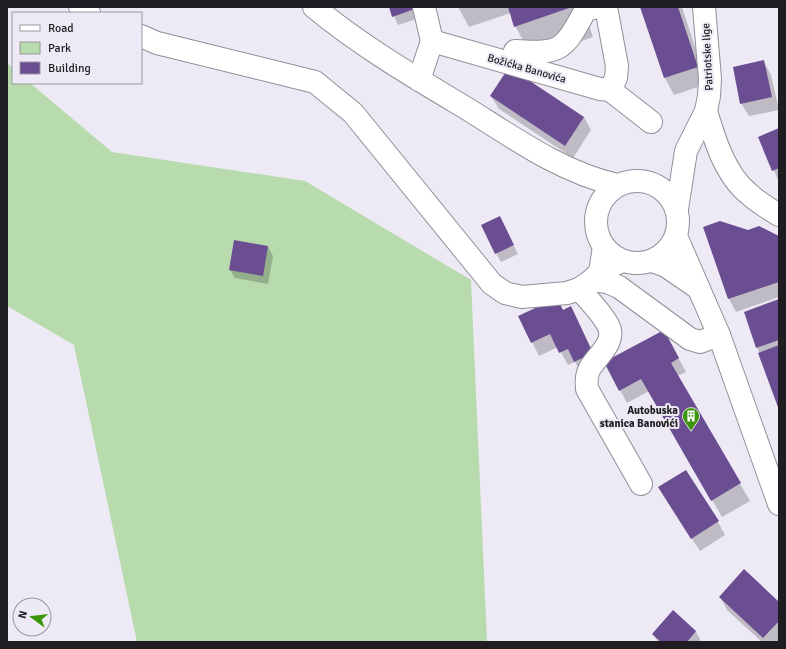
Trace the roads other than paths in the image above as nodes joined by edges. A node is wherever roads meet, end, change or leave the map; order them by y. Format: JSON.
{"nodes":[{"id":1,"x":314,"y":7,"type":"edge"},
{"id":2,"x":424,"y":7,"type":"edge"},
{"id":3,"x":600,"y":7,"type":"edge"},
{"id":4,"x":606,"y":7,"type":"edge"},
{"id":5,"x":704,"y":7,"type":"edge"},
{"id":6,"x":142,"y":36,"type":"edge"},
{"id":7,"x":432,"y":41,"type":"junction"},
{"id":8,"x":512,"y":63,"type":"junction"},
{"id":9,"x":419,"y":80,"type":"junction"},
{"id":10,"x":610,"y":90,"type":"junction"},
{"id":11,"x":706,"y":111,"type":"junction"},
{"id":12,"x":651,"y":122,"type":"dead end"},
{"id":13,"x":686,"y":151,"type":"junction"},
{"id":14,"x":555,"y":163,"type":"junction"},
{"id":15,"x":649,"y":182,"type":"junction"},
{"id":16,"x":617,"y":185,"type":"junction"},
{"id":17,"x":598,"y":207,"type":"junction"},
{"id":18,"x":677,"y":209,"type":"junction"},
{"id":19,"x":779,"y":216,"type":"edge"},
{"id":20,"x":676,"y":236,"type":"junction"},
{"id":21,"x":604,"y":247,"type":"junction"},
{"id":22,"x":622,"y":261,"type":"junction"},
{"id":23,"x":652,"y":261,"type":"junction"},
{"id":24,"x":590,"y":280,"type":"junction"},
{"id":25,"x":698,"y":288,"type":"junction"},
{"id":26,"x":719,"y":335,"type":"junction"},
{"id":27,"x":641,"y":484,"type":"dead end"},
{"id":28,"x":779,"y":504,"type":"edge"}],
"edges":[{"from":1,"to":9,"type":"main road"},
{"from":2,"to":7,"type":"main road"},
{"from":3,"to":8,"type":"main road"},
{"from":4,"to":10,"type":"main road"},
{"from":5,"to":11,"type":"main road","name":"Patriotske lige"},
{"from":6,"to":24,"type":"main road"},
{"from":7,"to":8,"type":"main road","name":"Božićka Banovića"},
{"from":7,"to":9,"type":"main road"},
{"from":8,"to":10,"type":"main road","name":"Božićka Banovića"},
{"from":9,"to":14,"type":"main road"},
{"from":10,"to":12,"type":"main road","name":"Božićka Banovića"},
{"from":11,"to":13,"type":"main road","name":"Patriotske lige"},
{"from":11,"to":19,"type":"main road"},
{"from":13,"to":15,"type":"main road"},
{"from":13,"to":18,"type":"main road"},
{"from":14,"to":16,"type":"main road"},
{"from":14,"to":17,"type":"main road"},
{"from":15,"to":16,"type":"main road"},
{"from":15,"to":18,"type":"main road"},
{"from":16,"to":17,"type":"main road"},
{"from":17,"to":21,"type":"main road"},
{"from":18,"to":20,"type":"main road"},
{"from":20,"to":23,"type":"main road"},
{"from":20,"to":25,"type":"main road"},
{"from":21,"to":22,"type":"main road"},
{"from":21,"to":24,"type":"main road"},
{"from":22,"to":23,"type":"main road"},
{"from":22,"to":24,"type":"main road"},
{"from":23,"to":25,"type":"main road"},
{"from":24,"to":26,"type":"main road"},
{"from":24,"to":27,"type":"main road"},
{"from":25,"to":26,"type":"main road"},
{"from":26,"to":28,"type":"main road"}]}
